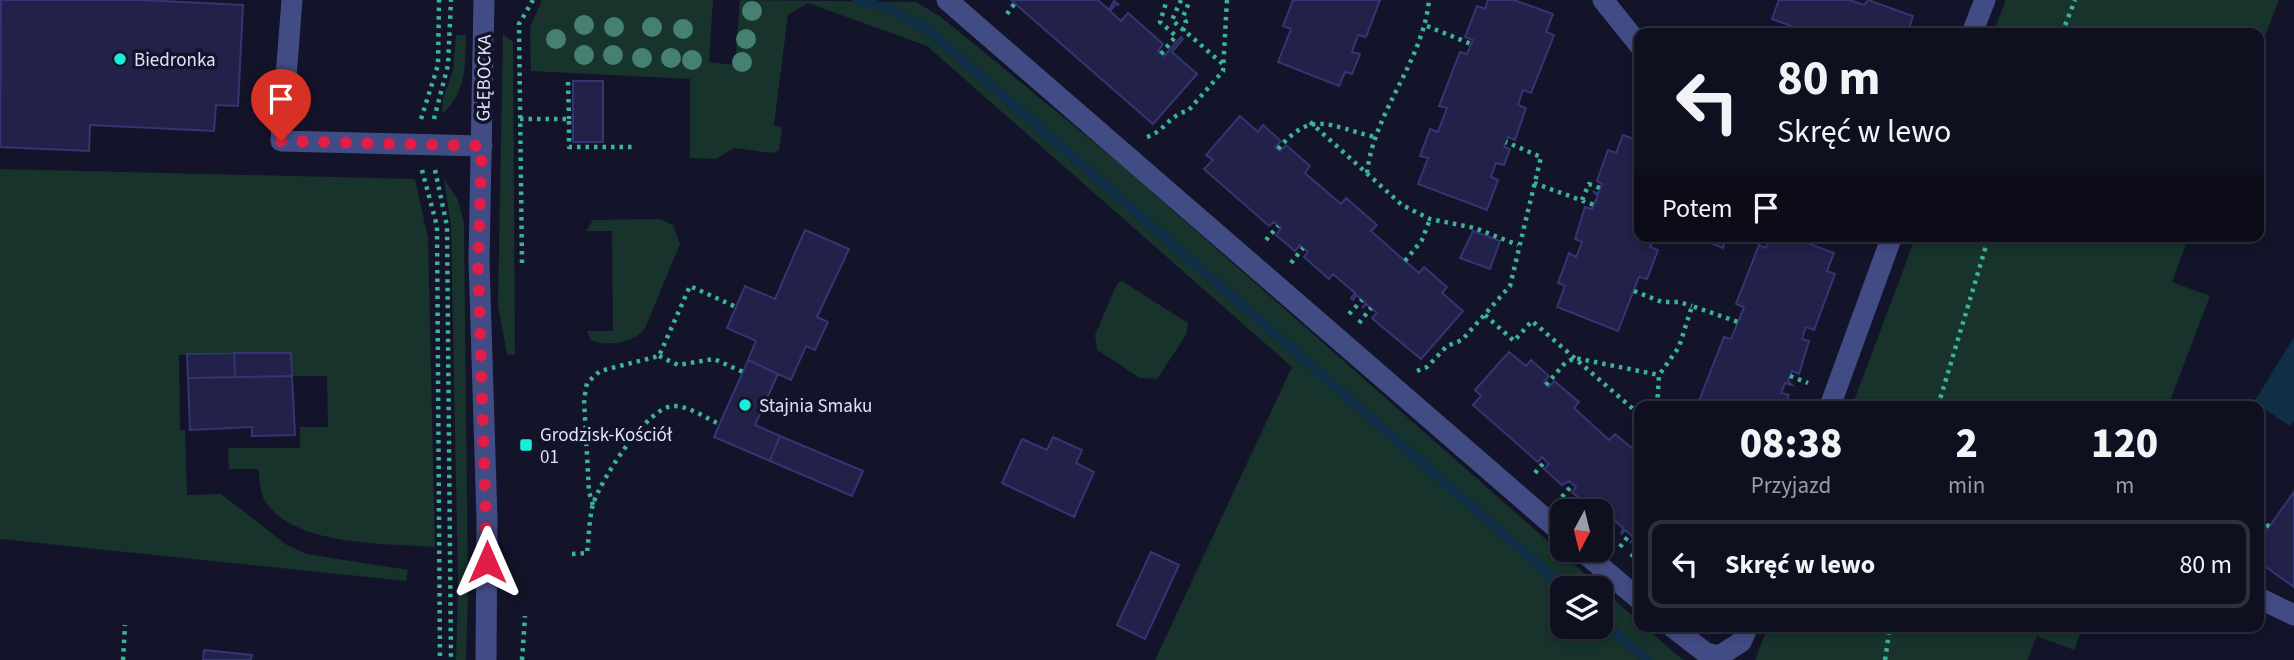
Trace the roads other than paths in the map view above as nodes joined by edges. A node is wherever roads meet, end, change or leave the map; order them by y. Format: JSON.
{"nodes":[{"id":1,"x":292,"y":0,"type":"edge"},
{"id":2,"x":484,"y":0,"type":"edge"},
{"id":3,"x":947,"y":0,"type":"edge"},
{"id":4,"x":1603,"y":0,"type":"edge"},
{"id":5,"x":1985,"y":0,"type":"edge"},
{"id":6,"x":1974,"y":28,"type":"edge"},
{"id":7,"x":1634,"y":39,"type":"edge"},
{"id":8,"x":482,"y":146,"type":"junction"},
{"id":9,"x":1890,"y":242,"type":"edge"},
{"id":10,"x":1832,"y":401,"type":"edge"},
{"id":11,"x":1550,"y":523,"type":"edge"},
{"id":12,"x":1595,"y":562,"type":"edge"},
{"id":13,"x":1634,"y":595,"type":"edge"},
{"id":14,"x":2264,"y":600,"type":"edge"},
{"id":15,"x":2294,"y":615,"type":"edge"},
{"id":16,"x":1679,"y":632,"type":"edge"},
{"id":17,"x":1745,"y":632,"type":"edge"},
{"id":18,"x":486,"y":660,"type":"edge"}],
"edges":[{"from":1,"to":8,"type":"street"},
{"from":2,"to":8,"type":"street","name":"GŁĘBOCKA"},
{"from":3,"to":11,"type":"street"},
{"from":4,"to":7,"type":"street"},
{"from":5,"to":6,"type":"street"},
{"from":8,"to":18,"type":"street","name":"GŁĘBOCKA"},
{"from":9,"to":10,"type":"street"},
{"from":12,"to":13,"type":"street"},
{"from":14,"to":15,"type":"street"},
{"from":16,"to":17,"type":"street"}]}
